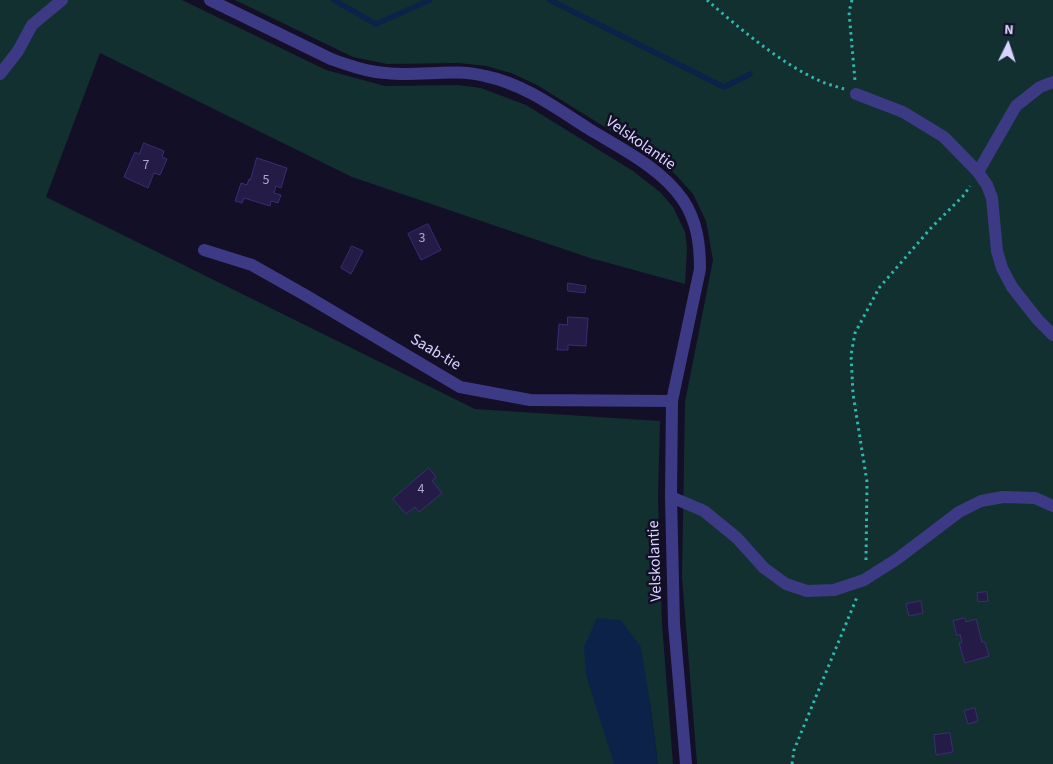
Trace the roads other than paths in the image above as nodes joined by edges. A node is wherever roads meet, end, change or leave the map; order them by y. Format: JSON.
{"nodes":[{"id":1,"x":62,"y":0,"type":"edge"},
{"id":2,"x":210,"y":0,"type":"edge"},
{"id":3,"x":0,"y":74,"type":"edge"},
{"id":4,"x":1053,"y":82,"type":"edge"},
{"id":5,"x":856,"y":94,"type":"road end"},
{"id":6,"x":978,"y":172,"type":"junction"},
{"id":7,"x":204,"y":250,"type":"dead end"},
{"id":8,"x":1053,"y":335,"type":"edge"},
{"id":9,"x":672,"y":401,"type":"junction"},
{"id":10,"x":671,"y":498,"type":"junction"},
{"id":11,"x":1053,"y":506,"type":"edge"},
{"id":12,"x":686,"y":764,"type":"edge"}],
"edges":[{"from":1,"to":3,"type":"street"},
{"from":2,"to":9,"type":"street","name":"Velskolantie"},
{"from":4,"to":6,"type":"street"},
{"from":5,"to":6,"type":"street"},
{"from":6,"to":8,"type":"street"},
{"from":7,"to":9,"type":"street","name":"Saab-tie"},
{"from":9,"to":10,"type":"street","name":"Velskolantie"},
{"from":10,"to":11,"type":"street"},
{"from":10,"to":12,"type":"street","name":"Velskolantie"}]}
